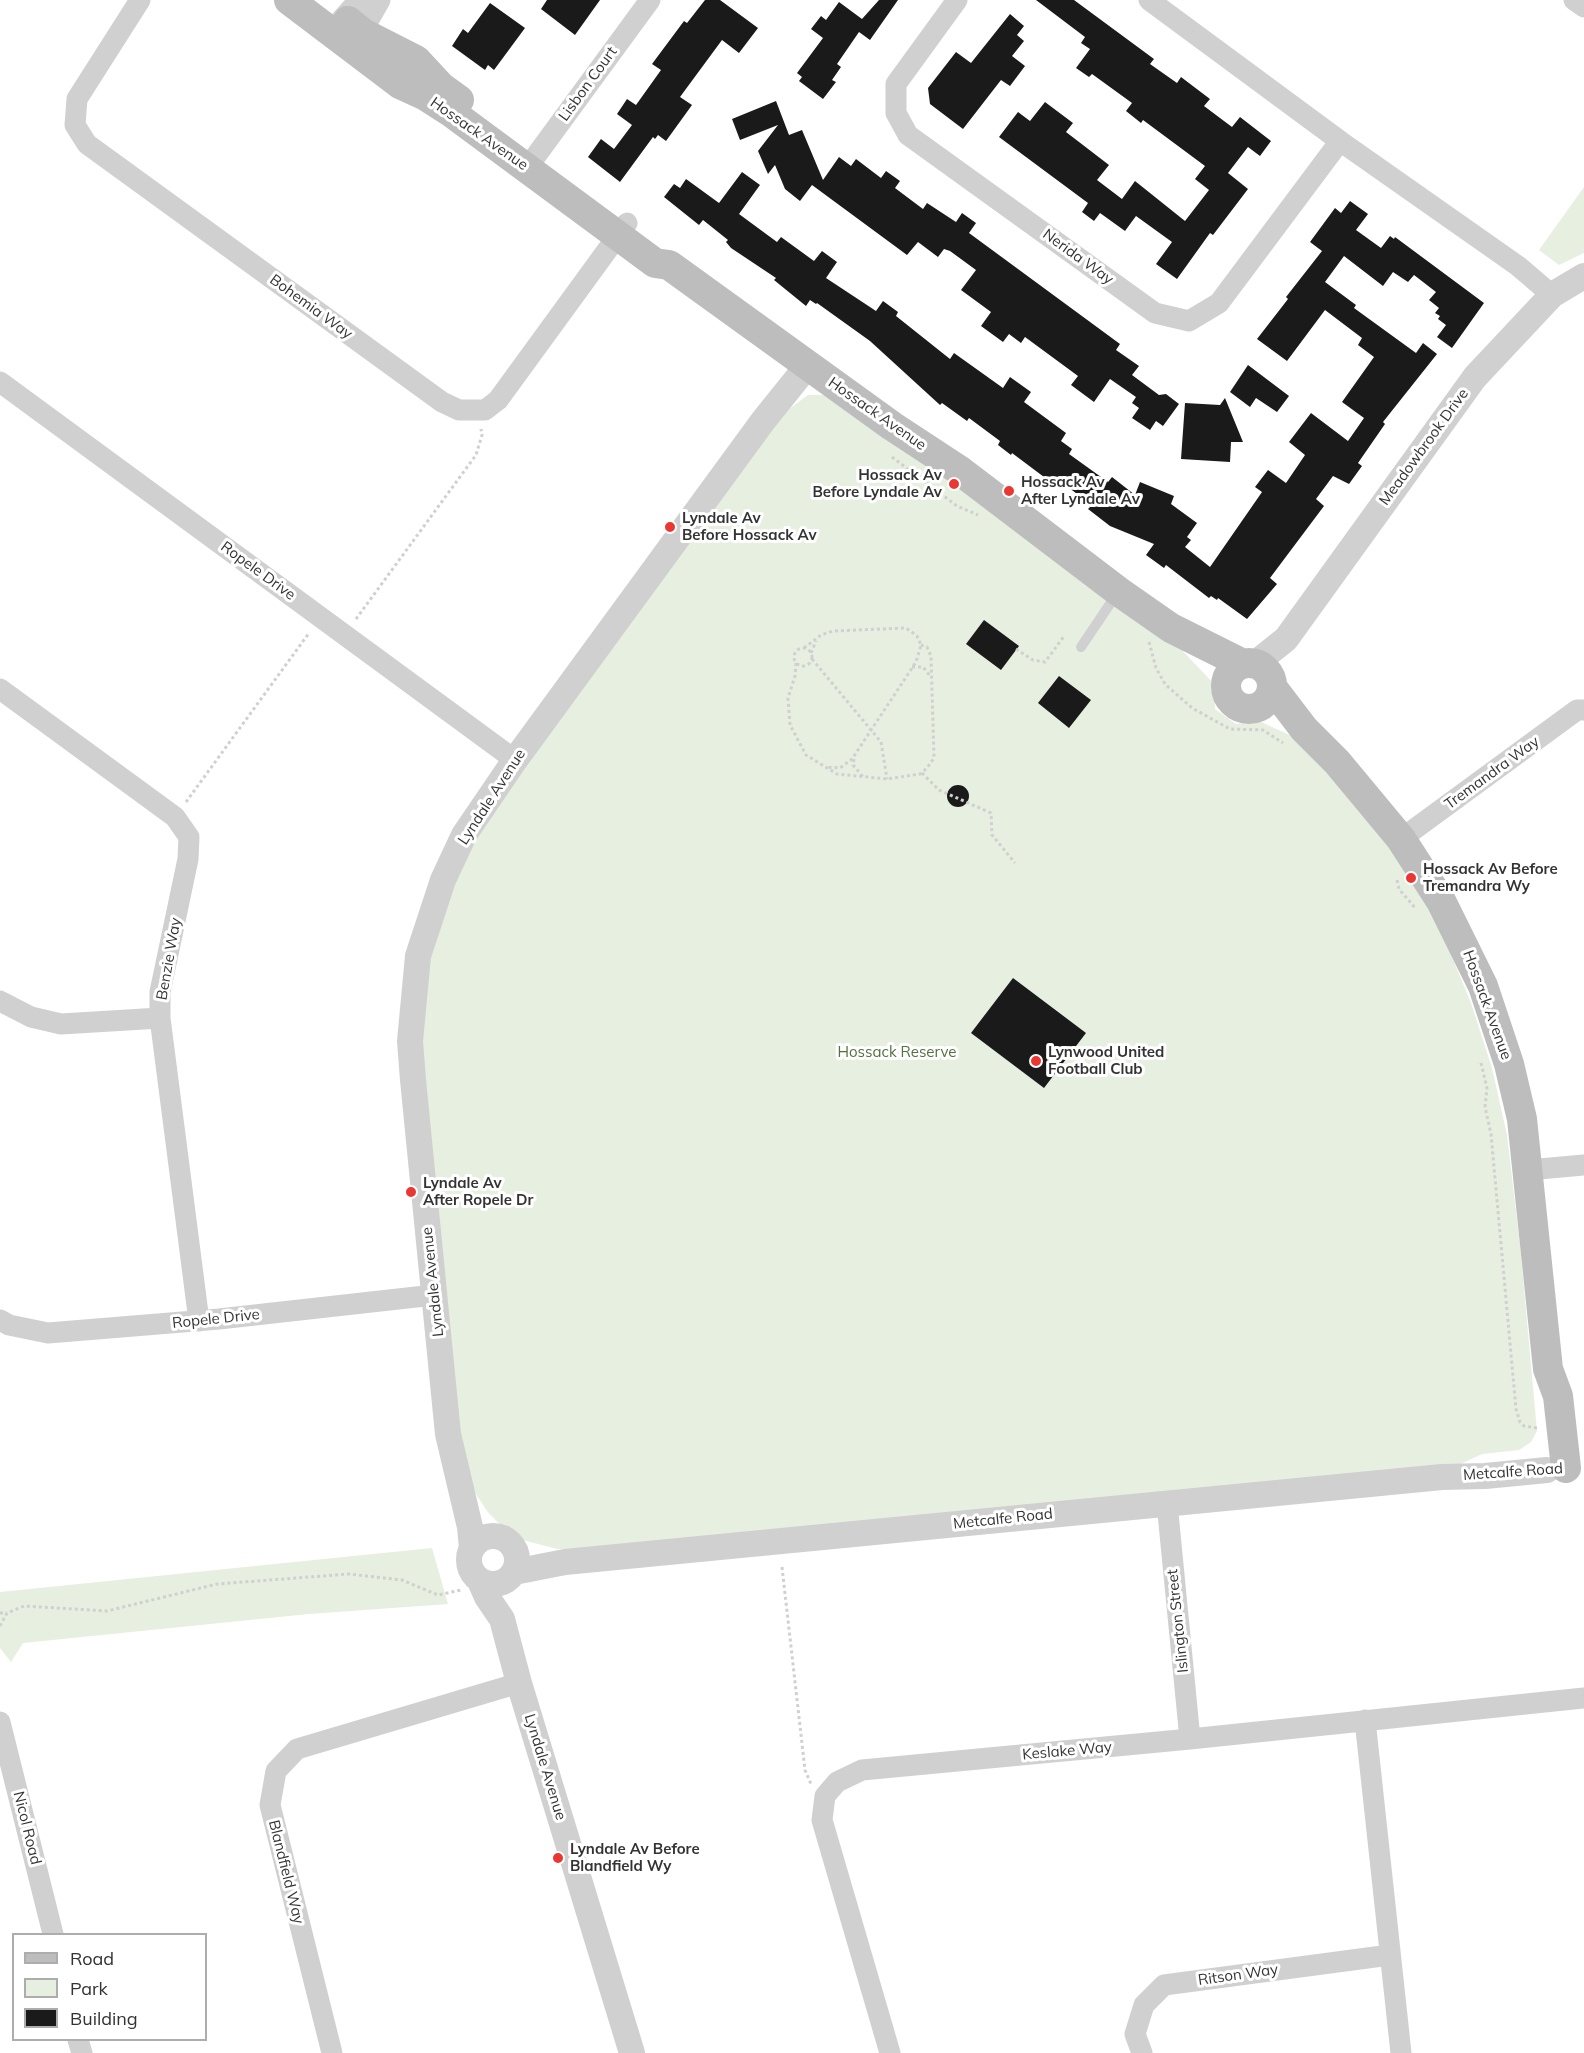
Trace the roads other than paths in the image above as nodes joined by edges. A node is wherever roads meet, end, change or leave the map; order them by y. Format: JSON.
{"nodes":[{"id":1,"x":140,"y":0,"type":"edge"},
{"id":2,"x":289,"y":0,"type":"edge"},
{"id":3,"x":317,"y":0,"type":"edge"},
{"id":4,"x":380,"y":0,"type":"edge"},
{"id":5,"x":650,"y":0,"type":"edge"},
{"id":6,"x":957,"y":0,"type":"edge"},
{"id":7,"x":1149,"y":0,"type":"edge"},
{"id":8,"x":1574,"y":0,"type":"edge"},
{"id":9,"x":1584,"y":7,"type":"edge"},
{"id":10,"x":350,"y":26,"type":"edge"},
{"id":11,"x":1340,"y":141,"type":"junction"},
{"id":12,"x":532,"y":162,"type":"junction"},
{"id":13,"x":623,"y":229,"type":"junction"},
{"id":14,"x":1584,"y":276,"type":"edge"},
{"id":15,"x":1552,"y":295,"type":"junction"},
{"id":16,"x":808,"y":365,"type":"junction"},
{"id":17,"x":0,"y":382,"type":"edge"},
{"id":18,"x":1118,"y":591,"type":"junction"},
{"id":19,"x":1081,"y":646,"type":"dead end"},
{"id":20,"x":1254,"y":680,"type":"junction"},
{"id":21,"x":0,"y":688,"type":"edge"},
{"id":22,"x":1584,"y":711,"type":"edge"},
{"id":23,"x":515,"y":760,"type":"junction"},
{"id":24,"x":1401,"y":839,"type":"junction"},
{"id":25,"x":0,"y":1001,"type":"edge"},
{"id":26,"x":160,"y":1018,"type":"junction"},
{"id":27,"x":1584,"y":1165,"type":"edge"},
{"id":28,"x":1528,"y":1170,"type":"junction"},
{"id":29,"x":434,"y":1295,"type":"junction"},
{"id":30,"x":0,"y":1320,"type":"edge"},
{"id":31,"x":199,"y":1321,"type":"junction"},
{"id":32,"x":1562,"y":1456,"type":"edge"},
{"id":33,"x":462,"y":1491,"type":"junction"},
{"id":34,"x":1167,"y":1503,"type":"junction"},
{"id":35,"x":506,"y":1541,"type":"junction"},
{"id":36,"x":471,"y":1548,"type":"junction"},
{"id":37,"x":565,"y":1562,"type":"junction"},
{"id":38,"x":511,"y":1575,"type":"junction"},
{"id":39,"x":473,"y":1585,"type":"junction"},
{"id":40,"x":502,"y":1619,"type":"junction"},
{"id":41,"x":519,"y":1683,"type":"junction"},
{"id":42,"x":1584,"y":1698,"type":"edge"},
{"id":43,"x":1365,"y":1720,"type":"junction"},
{"id":44,"x":0,"y":1722,"type":"edge"},
{"id":45,"x":1190,"y":1740,"type":"junction"},
{"id":46,"x":53,"y":1933,"type":"edge"},
{"id":47,"x":1390,"y":1955,"type":"junction"},
{"id":48,"x":332,"y":2053,"type":"edge"},
{"id":49,"x":632,"y":2053,"type":"edge"},
{"id":50,"x":890,"y":2053,"type":"edge"},
{"id":51,"x":1142,"y":2053,"type":"edge"},
{"id":52,"x":1401,"y":2053,"type":"edge"}],
"edges":[{"from":1,"to":13,"type":"street","name":"Bohemia Way"},
{"from":2,"to":10,"type":"main road","name":"Hossack Avenue"},
{"from":3,"to":10,"type":"main road","name":"Hossack Avenue"},
{"from":4,"to":10,"type":"street"},
{"from":5,"to":12,"type":"street","name":"Lisbon Court"},
{"from":6,"to":11,"type":"street","name":"Nerida Way"},
{"from":7,"to":11,"type":"street"},
{"from":8,"to":9,"type":"street"},
{"from":10,"to":12,"type":"main road","name":"Hossack Avenue"},
{"from":11,"to":15,"type":"street"},
{"from":12,"to":13,"type":"main road","name":"Hossack Avenue"},
{"from":13,"to":16,"type":"main road","name":"Hossack Avenue"},
{"from":14,"to":15,"type":"street","name":"Meadowbrook Drive"},
{"from":15,"to":20,"type":"street","name":"Meadowbrook Drive"},
{"from":16,"to":18,"type":"main road","name":"Hossack Avenue"},
{"from":16,"to":23,"type":"street","name":"Lyndale Avenue"},
{"from":17,"to":23,"type":"street","name":"Ropele Drive"},
{"from":18,"to":19,"type":"lane"},
{"from":18,"to":20,"type":"main road","name":"Hossack Avenue"},
{"from":20,"to":24,"type":"main road","name":"Hossack Avenue"},
{"from":21,"to":26,"type":"street","name":"Benzie Way"},
{"from":22,"to":24,"type":"street","name":"Tremandra Way"},
{"from":23,"to":29,"type":"street","name":"Lyndale Avenue"},
{"from":24,"to":28,"type":"main road","name":"Hossack Avenue"},
{"from":25,"to":26,"type":"street"},
{"from":26,"to":31,"type":"street","name":"Benzie Way"},
{"from":27,"to":28,"type":"street"},
{"from":28,"to":32,"type":"main road","name":"Hossack Avenue"},
{"from":29,"to":31,"type":"street","name":"Ropele Drive"},
{"from":29,"to":33,"type":"street","name":"Lyndale Avenue"},
{"from":30,"to":31,"type":"street","name":"Ropele Drive"},
{"from":32,"to":34,"type":"street","name":"Metcalfe Road"},
{"from":33,"to":35,"type":"street","name":"Lyndale Avenue"},
{"from":33,"to":36,"type":"street","name":"Lyndale Avenue"},
{"from":34,"to":37,"type":"street","name":"Metcalfe Road"},
{"from":34,"to":45,"type":"street","name":"Islington Street"},
{"from":35,"to":36,"type":"street"},
{"from":35,"to":37,"type":"street","name":"Metcalfe Road"},
{"from":35,"to":38,"type":"street","name":"Lyndale Avenue"},
{"from":36,"to":39,"type":"street","name":"Lyndale Avenue"},
{"from":37,"to":38,"type":"street","name":"Metcalfe Road"},
{"from":38,"to":39,"type":"street"},
{"from":38,"to":40,"type":"street","name":"Lyndale Avenue"},
{"from":39,"to":40,"type":"street","name":"Lyndale Avenue"},
{"from":40,"to":41,"type":"street","name":"Lyndale Avenue"},
{"from":41,"to":48,"type":"street","name":"Blandfield Way"},
{"from":41,"to":49,"type":"street","name":"Lyndale Avenue"},
{"from":42,"to":43,"type":"street","name":"Keslake Way"},
{"from":43,"to":45,"type":"street","name":"Keslake Way"},
{"from":43,"to":47,"type":"street"},
{"from":44,"to":46,"type":"street","name":"Nicol Road"},
{"from":45,"to":50,"type":"street","name":"Keslake Way"},
{"from":47,"to":51,"type":"street","name":"Ritson Way"},
{"from":47,"to":52,"type":"street"}]}
